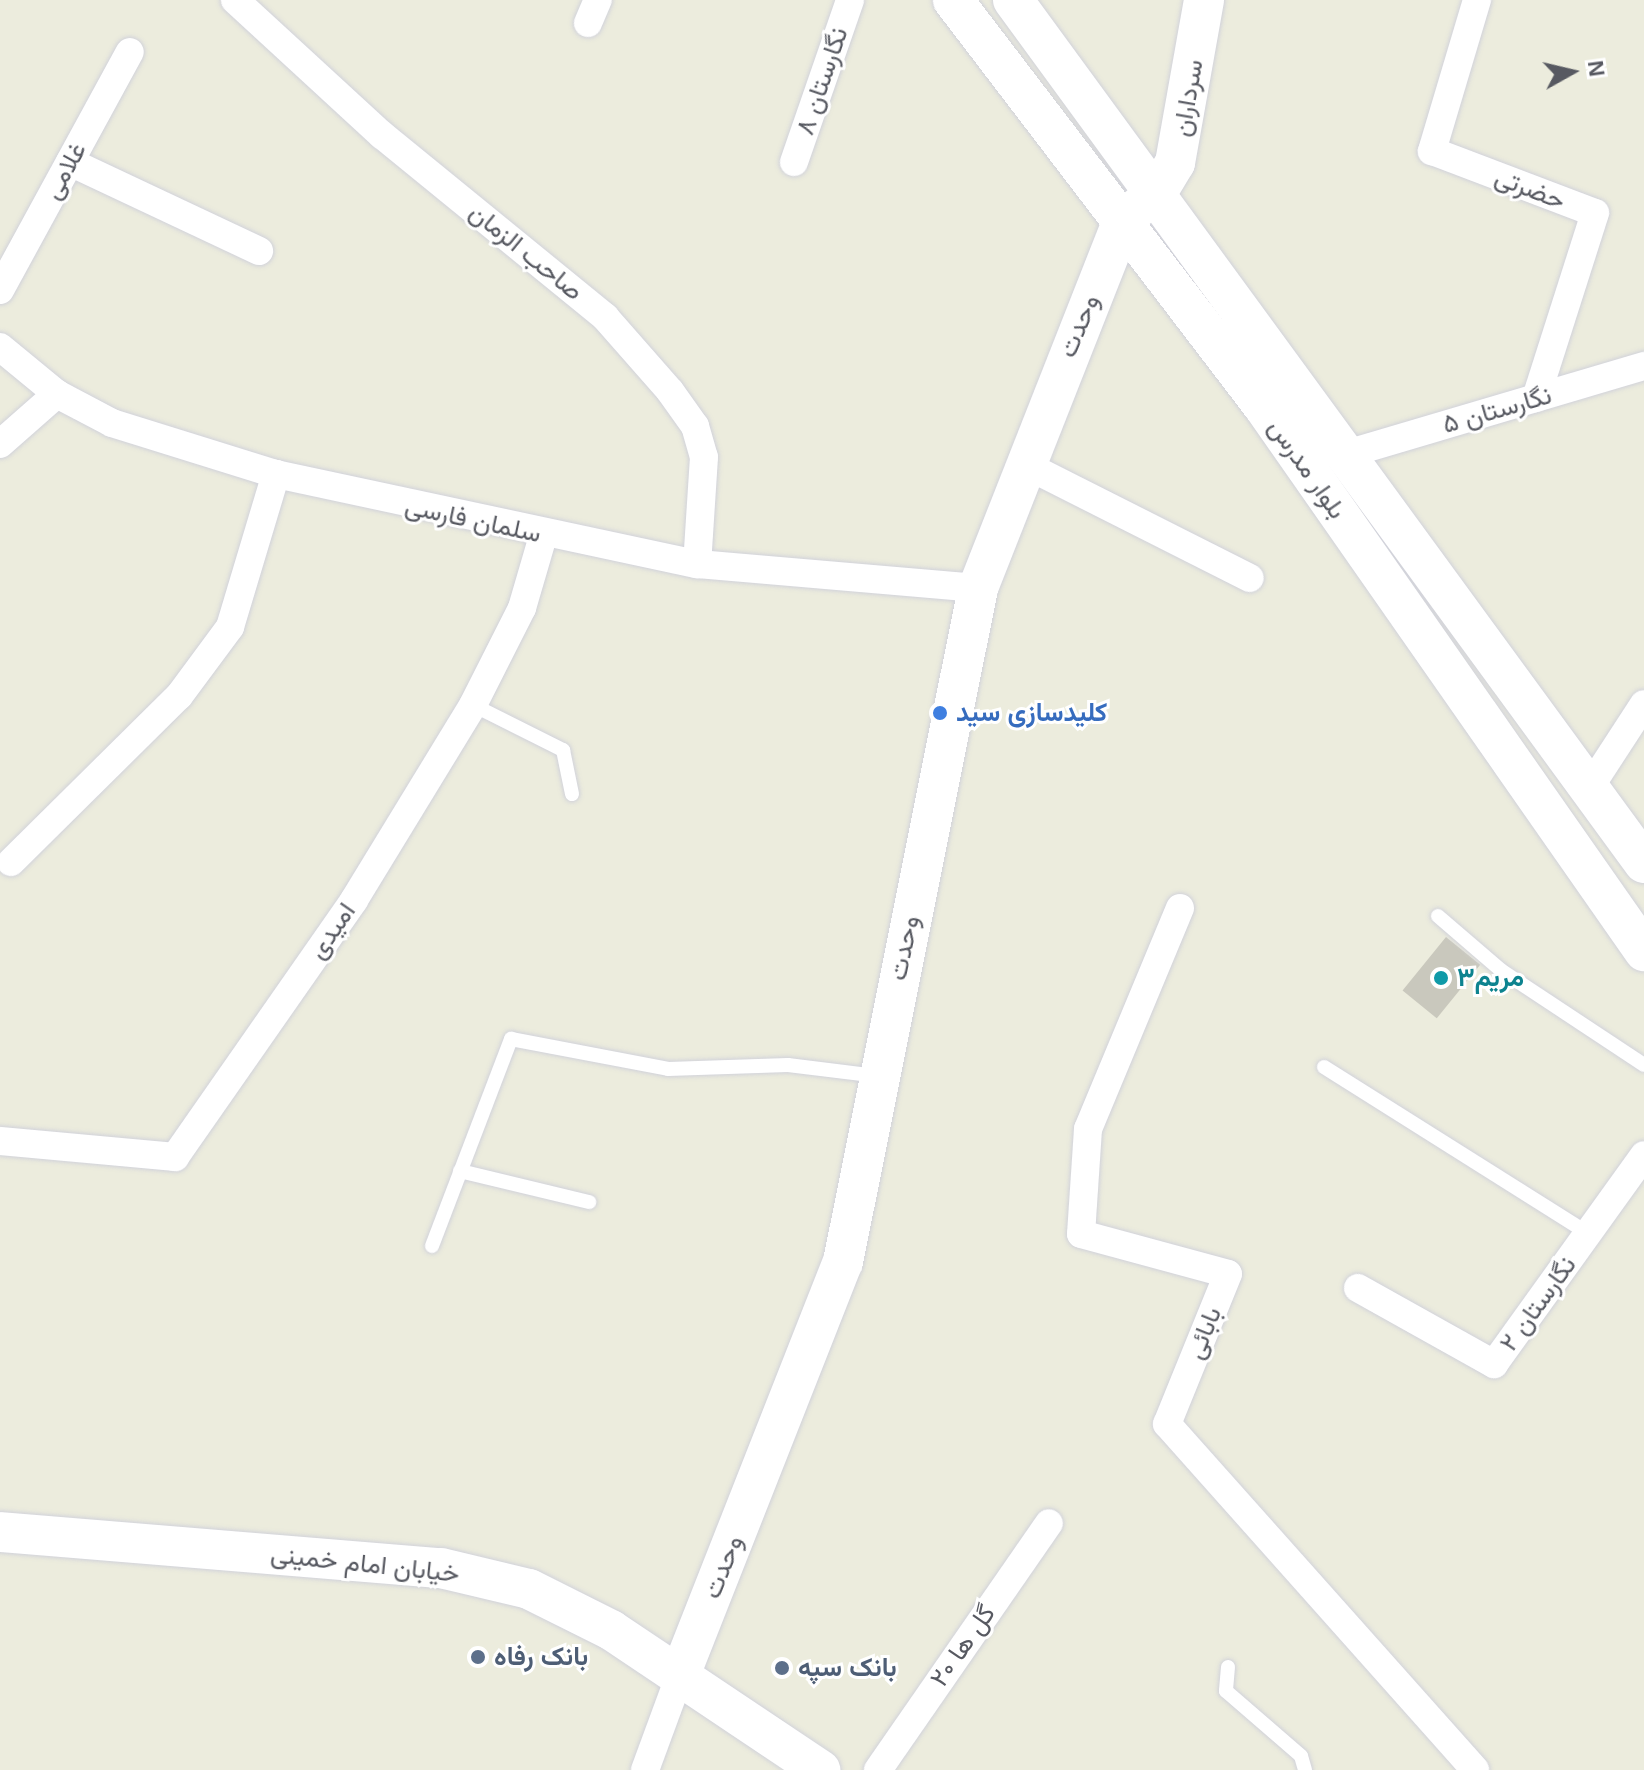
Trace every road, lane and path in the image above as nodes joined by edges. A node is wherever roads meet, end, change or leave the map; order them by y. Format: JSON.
{"nodes":[{"id":1,"x":235,"y":0,"type":"edge"},
{"id":2,"x":850,"y":0,"type":"edge"},
{"id":3,"x":953,"y":0,"type":"edge"},
{"id":4,"x":1013,"y":0,"type":"edge"},
{"id":5,"x":1204,"y":0,"type":"edge"},
{"id":6,"x":1477,"y":0,"type":"edge"},
{"id":7,"x":130,"y":52,"type":"dead end"},
{"id":8,"x":70,"y":162,"type":"junction"},
{"id":9,"x":794,"y":162,"type":"dead end"},
{"id":10,"x":1158,"y":191,"type":"junction"},
{"id":11,"x":1123,"y":220,"type":"junction"},
{"id":12,"x":259,"y":251,"type":"dead end"},
{"id":13,"x":0,"y":290,"type":"edge"},
{"id":14,"x":0,"y":347,"type":"edge"},
{"id":15,"x":1644,"y":366,"type":"edge"},
{"id":16,"x":57,"y":394,"type":"junction"},
{"id":17,"x":1536,"y":398,"type":"junction"},
{"id":18,"x":0,"y":444,"type":"edge"},
{"id":19,"x":1350,"y":453,"type":"junction"},
{"id":20,"x":1022,"y":463,"type":"junction"},
{"id":21,"x":276,"y":474,"type":"junction"},
{"id":22,"x":543,"y":536,"type":"junction"},
{"id":23,"x":697,"y":564,"type":"junction"},
{"id":24,"x":1250,"y":578,"type":"dead end"},
{"id":25,"x":978,"y":588,"type":"junction"},
{"id":26,"x":1644,"y":704,"type":"edge"},
{"id":27,"x":473,"y":705,"type":"junction"},
{"id":28,"x":1592,"y":784,"type":"junction"},
{"id":29,"x":572,"y":794,"type":"dead end"},
{"id":30,"x":11,"y":862,"type":"dead end"},
{"id":31,"x":1644,"y":863,"type":"edge"},
{"id":32,"x":1180,"y":908,"type":"dead end"},
{"id":33,"x":1438,"y":916,"type":"dead end"},
{"id":34,"x":1644,"y":951,"type":"edge"},
{"id":35,"x":1644,"y":1065,"type":"edge"},
{"id":36,"x":1324,"y":1067,"type":"dead end"},
{"id":37,"x":878,"y":1076,"type":"junction"},
{"id":38,"x":0,"y":1141,"type":"edge"},
{"id":39,"x":1644,"y":1155,"type":"edge"},
{"id":40,"x":460,"y":1171,"type":"junction"},
{"id":41,"x":589,"y":1202,"type":"dead end"},
{"id":42,"x":1589,"y":1234,"type":"junction"},
{"id":43,"x":432,"y":1246,"type":"dead end"},
{"id":44,"x":1358,"y":1288,"type":"dead end"},
{"id":45,"x":1049,"y":1523,"type":"dead end"},
{"id":46,"x":0,"y":1532,"type":"edge"},
{"id":47,"x":1228,"y":1667,"type":"dead end"},
{"id":48,"x":680,"y":1675,"type":"junction"},
{"id":49,"x":645,"y":1770,"type":"edge"},
{"id":50,"x":820,"y":1770,"type":"edge"},
{"id":51,"x":878,"y":1770,"type":"edge"},
{"id":52,"x":1305,"y":1770,"type":"edge"},
{"id":53,"x":1475,"y":1770,"type":"edge"}],
"edges":[{"from":1,"to":23,"type":"street","name":"صاحب الزمان"},
{"from":2,"to":9,"type":"street","name":"نگارستان ۸"},
{"from":3,"to":11,"type":"main road","name":"بلوار مدرس"},
{"from":4,"to":10,"type":"main road","name":"بلوار مدرس"},
{"from":5,"to":10,"type":"main road","name":"سرداران"},
{"from":6,"to":17,"type":"street","name":"حضرتی"},
{"from":7,"to":8,"type":"street","name":"غلامی"},
{"from":8,"to":12,"type":"street"},
{"from":8,"to":13,"type":"street","name":"غلامی"},
{"from":10,"to":11,"type":"main road"},
{"from":10,"to":19,"type":"main road","name":"بلوار مدرس"},
{"from":11,"to":20,"type":"main road","name":"وحدت"},
{"from":11,"to":34,"type":"main road","name":"بلوار مدرس"},
{"from":14,"to":16,"type":"street","name":"سلمان فارسی"},
{"from":15,"to":17,"type":"street","name":"نگارستان ۵"},
{"from":16,"to":18,"type":"street"},
{"from":16,"to":21,"type":"street","name":"سلمان فارسی"},
{"from":17,"to":19,"type":"street","name":"نگارستان ۵"},
{"from":19,"to":28,"type":"main road","name":"بلوار مدرس"},
{"from":20,"to":24,"type":"street"},
{"from":20,"to":25,"type":"main road","name":"وحدت"},
{"from":21,"to":22,"type":"street","name":"سلمان فارسی"},
{"from":21,"to":30,"type":"street"},
{"from":22,"to":23,"type":"street","name":"سلمان فارسی"},
{"from":22,"to":27,"type":"street","name":"امیدی"},
{"from":23,"to":25,"type":"street","name":"سلمان فارسی"},
{"from":25,"to":37,"type":"main road","name":"وحدت"},
{"from":26,"to":28,"type":"street"},
{"from":27,"to":29,"type":"lane"},
{"from":27,"to":38,"type":"street","name":"امیدی"},
{"from":28,"to":31,"type":"main road","name":"بلوار مدرس"},
{"from":32,"to":53,"type":"street","name":"بابائی"},
{"from":33,"to":35,"type":"lane"},
{"from":36,"to":42,"type":"lane"},
{"from":37,"to":40,"type":"lane"},
{"from":37,"to":48,"type":"main road","name":"وحدت"},
{"from":39,"to":42,"type":"street","name":"نگارستان ۲"},
{"from":40,"to":41,"type":"lane"},
{"from":40,"to":43,"type":"lane"},
{"from":42,"to":44,"type":"street","name":"نگارستان ۲"},
{"from":45,"to":51,"type":"street","name":"گل ها ۲۰"},
{"from":46,"to":48,"type":"main road","name":"خیابان امام خمینی"},
{"from":47,"to":52,"type":"lane"},
{"from":48,"to":49,"type":"street"},
{"from":48,"to":50,"type":"main road","name":"خیابان امام خمینی"}]}
